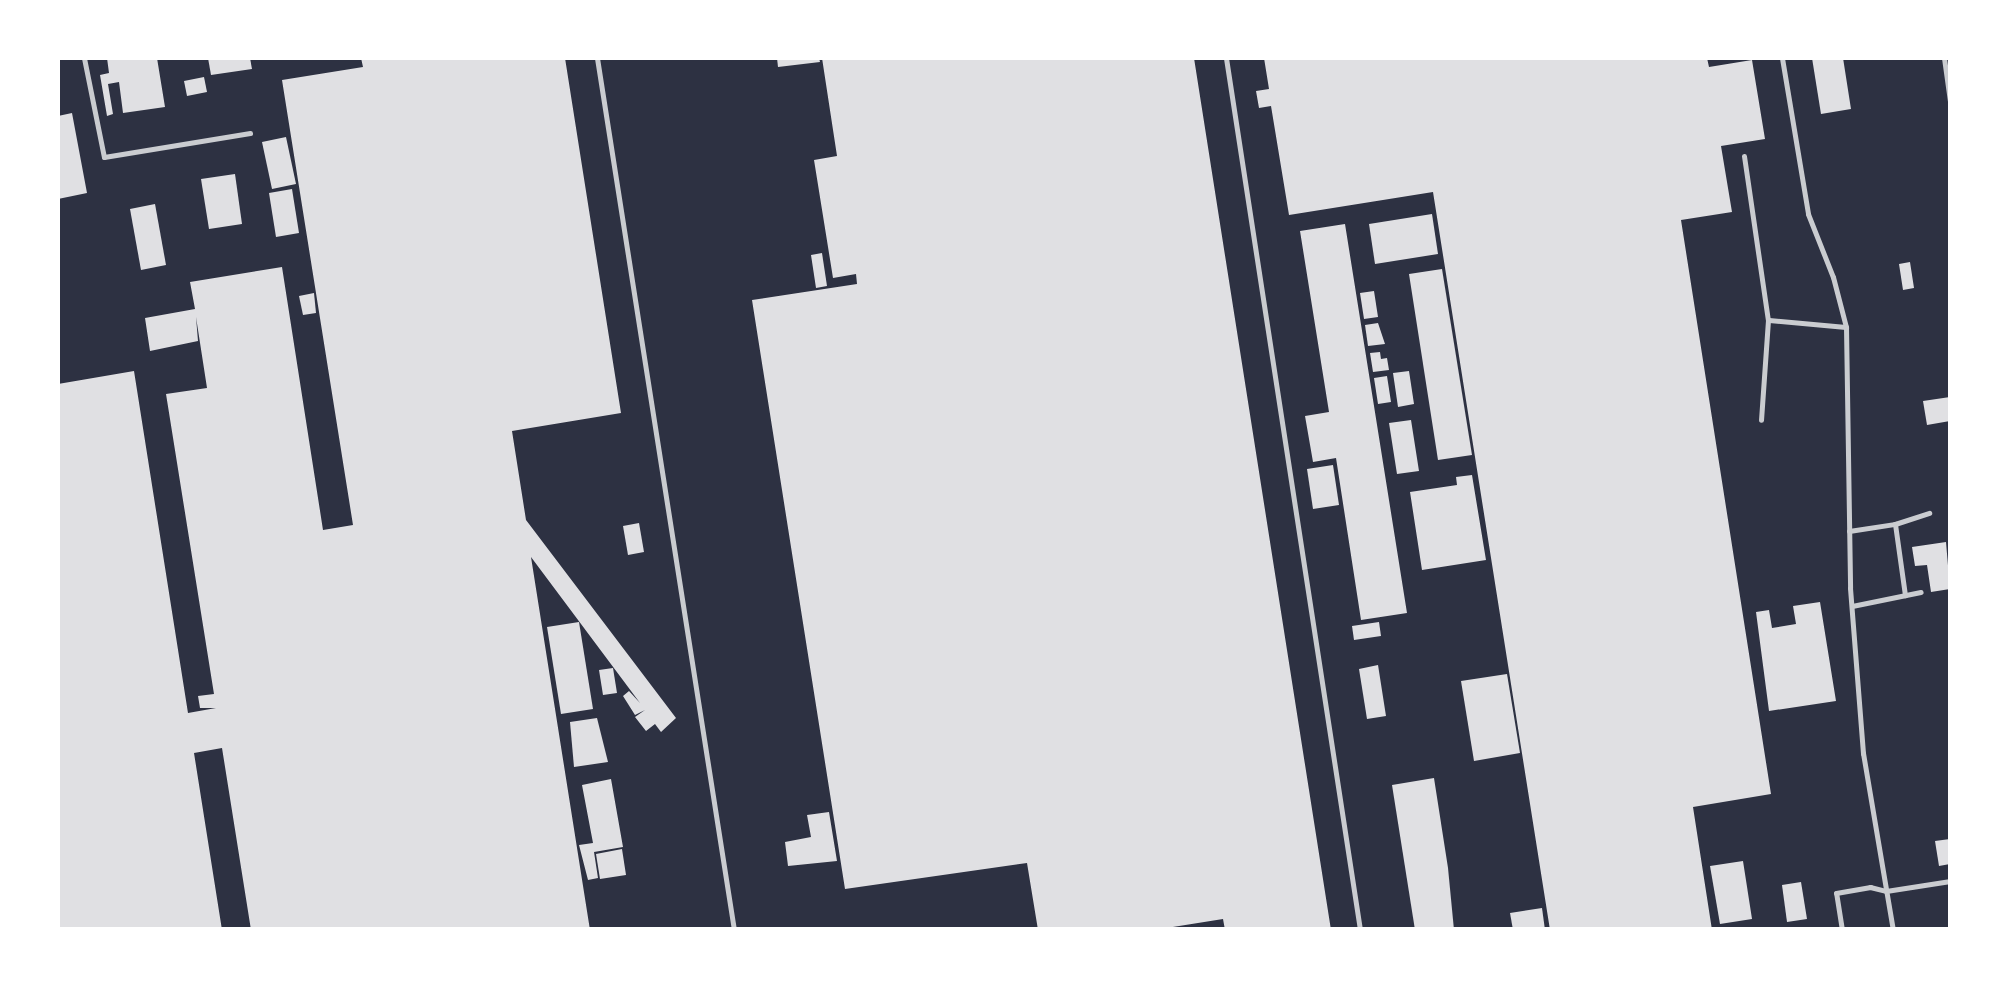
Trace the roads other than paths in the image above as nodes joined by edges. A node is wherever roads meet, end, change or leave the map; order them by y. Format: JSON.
{"nodes":[{"id":1,"x":84,"y":58,"type":"edge"},
{"id":2,"x":597,"y":58,"type":"edge"},
{"id":3,"x":1226,"y":58,"type":"edge"},
{"id":4,"x":1782,"y":58,"type":"edge"},
{"id":5,"x":1944,"y":58,"type":"edge"},
{"id":6,"x":1950,"y":101,"type":"edge"},
{"id":7,"x":250,"y":133,"type":"dead end"},
{"id":8,"x":1744,"y":156,"type":"dead end"},
{"id":9,"x":1768,"y":320,"type":"junction"},
{"id":10,"x":1846,"y":327,"type":"junction"},
{"id":11,"x":1761,"y":420,"type":"dead end"},
{"id":12,"x":1929,"y":514,"type":"dead end"},
{"id":13,"x":1895,"y":524,"type":"junction"},
{"id":14,"x":1849,"y":531,"type":"junction"},
{"id":15,"x":1921,"y":592,"type":"dead end"},
{"id":16,"x":1905,"y":595,"type":"junction"},
{"id":17,"x":1852,"y":606,"type":"junction"},
{"id":18,"x":1950,"y":881,"type":"edge"},
{"id":19,"x":1886,"y":892,"type":"junction"},
{"id":20,"x":734,"y":930,"type":"edge"},
{"id":21,"x":1360,"y":930,"type":"edge"},
{"id":22,"x":1842,"y":930,"type":"edge"},
{"id":23,"x":1893,"y":930,"type":"edge"}],
"edges":[{"from":1,"to":7,"type":"lane"},
{"from":2,"to":20,"type":"lane"},
{"from":3,"to":21,"type":"lane"},
{"from":4,"to":10,"type":"lane"},
{"from":5,"to":6,"type":"lane"},
{"from":8,"to":9,"type":"lane"},
{"from":9,"to":10,"type":"lane"},
{"from":9,"to":11,"type":"lane"},
{"from":10,"to":14,"type":"lane"},
{"from":12,"to":13,"type":"lane"},
{"from":13,"to":14,"type":"lane"},
{"from":13,"to":16,"type":"lane"},
{"from":14,"to":17,"type":"lane"},
{"from":15,"to":16,"type":"lane"},
{"from":16,"to":17,"type":"lane"},
{"from":17,"to":19,"type":"lane"},
{"from":18,"to":19,"type":"lane"},
{"from":19,"to":22,"type":"lane"},
{"from":19,"to":23,"type":"lane"}]}
